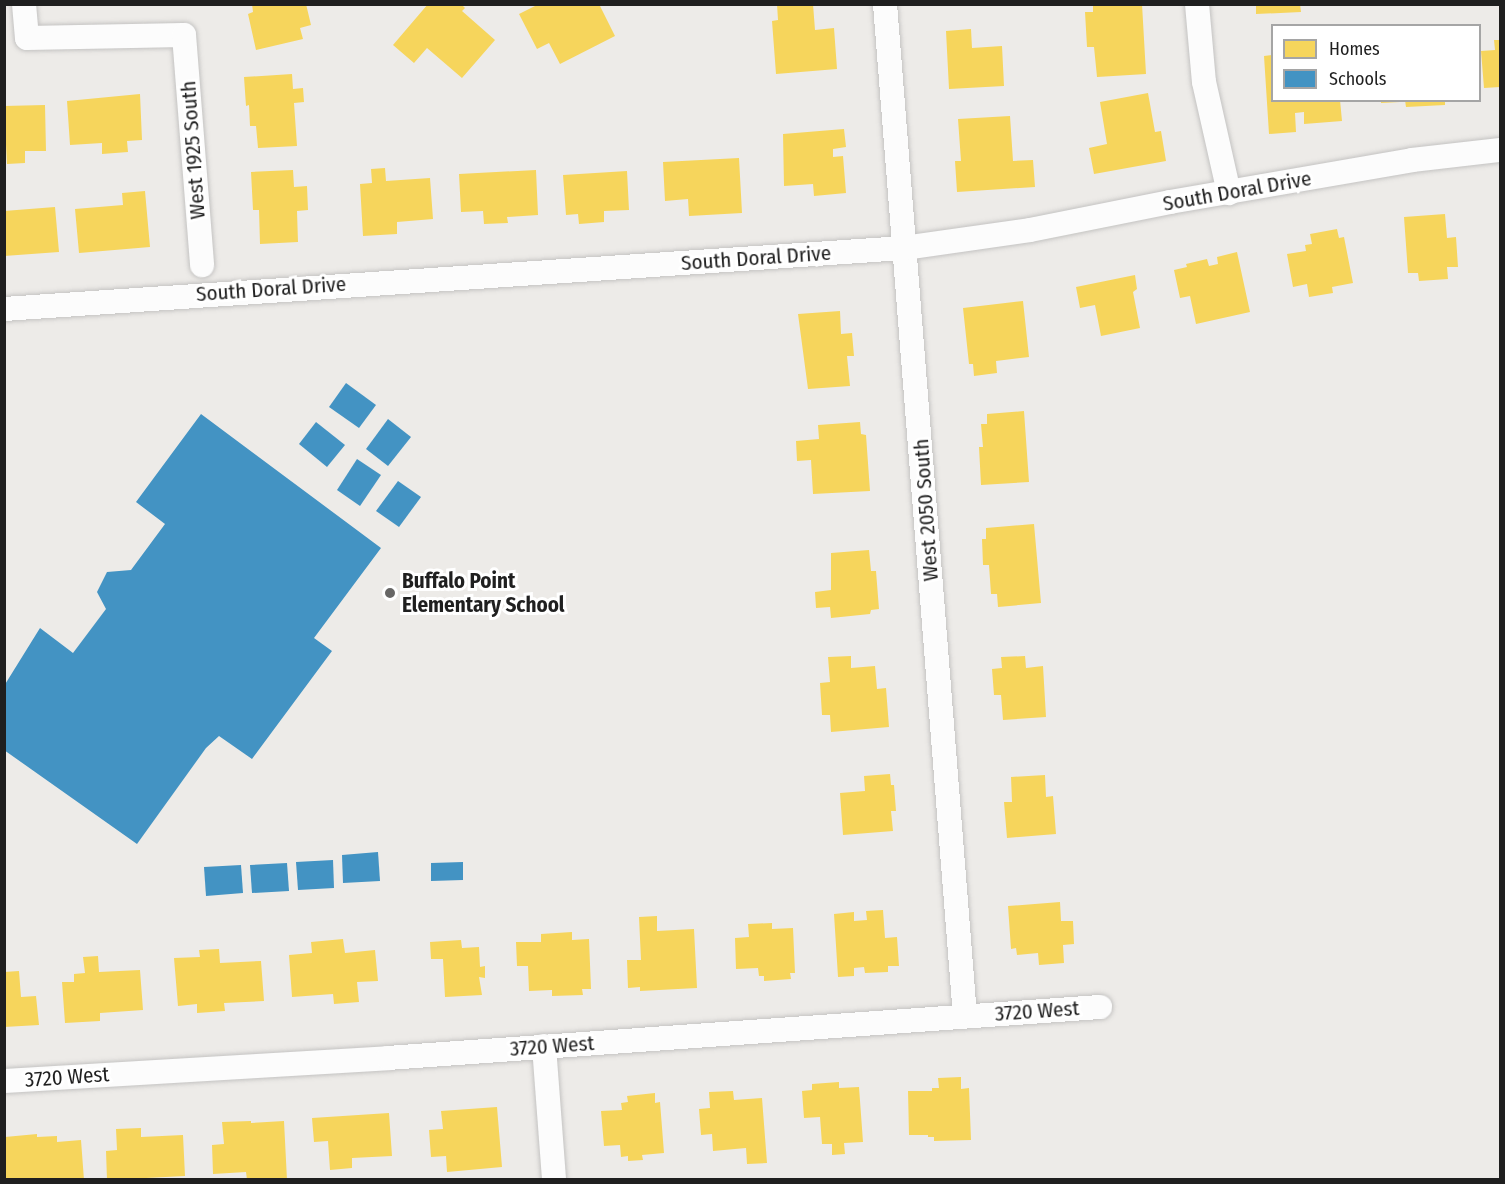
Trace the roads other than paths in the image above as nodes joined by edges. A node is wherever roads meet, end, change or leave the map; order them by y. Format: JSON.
{"nodes":[{"id":1,"x":24,"y":4,"type":"edge"},
{"id":2,"x":885,"y":4,"type":"edge"},
{"id":3,"x":1197,"y":4,"type":"edge"},
{"id":4,"x":1500,"y":150,"type":"edge"},
{"id":5,"x":1229,"y":193,"type":"junction"},
{"id":6,"x":904,"y":248,"type":"junction"},
{"id":7,"x":202,"y":265,"type":"dead end"},
{"id":8,"x":4,"y":309,"type":"edge"},
{"id":9,"x":1100,"y":1007,"type":"dead end"},
{"id":10,"x":965,"y":1016,"type":"junction"},
{"id":11,"x":544,"y":1046,"type":"junction"},
{"id":12,"x":4,"y":1081,"type":"edge"},
{"id":13,"x":554,"y":1179,"type":"edge"}],
"edges":[{"from":1,"to":7,"type":"street","name":"West 1925 South"},
{"from":2,"to":6,"type":"street","name":"West 2050 South"},
{"from":3,"to":5,"type":"street"},
{"from":4,"to":5,"type":"street","name":"South Doral Drive"},
{"from":5,"to":6,"type":"street","name":"South Doral Drive"},
{"from":6,"to":8,"type":"street","name":"South Doral Drive"},
{"from":6,"to":10,"type":"street","name":"West 2050 South"},
{"from":9,"to":10,"type":"street","name":"3720 West"},
{"from":10,"to":11,"type":"street","name":"3720 West"},
{"from":11,"to":12,"type":"street","name":"3720 West"},
{"from":11,"to":13,"type":"street"}]}
